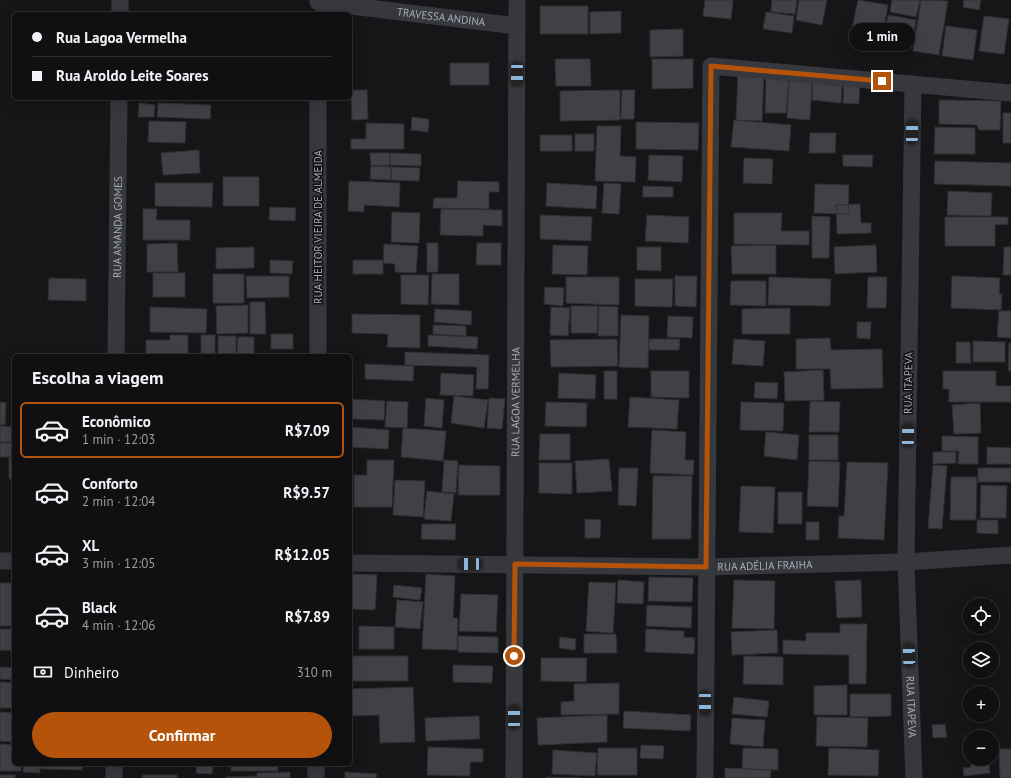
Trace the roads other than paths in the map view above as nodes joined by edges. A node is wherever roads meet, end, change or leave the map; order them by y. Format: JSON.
{"nodes":[{"id":1,"x":120,"y":0,"type":"edge"},
{"id":2,"x":517,"y":0,"type":"edge"},
{"id":3,"x":318,"y":5,"type":"edge"},
{"id":4,"x":120,"y":12,"type":"edge"},
{"id":5,"x":518,"y":26,"type":"junction"},
{"id":6,"x":913,"y":84,"type":"junction"},
{"id":7,"x":1011,"y":93,"type":"edge"},
{"id":8,"x":119,"y":100,"type":"edge"},
{"id":9,"x":318,"y":100,"type":"edge"},
{"id":10,"x":116,"y":354,"type":"edge"},
{"id":11,"x":318,"y":354,"type":"edge"},
{"id":12,"x":1011,"y":555,"type":"edge"},
{"id":13,"x":0,"y":561,"type":"edge"},
{"id":14,"x":12,"y":561,"type":"edge"},
{"id":15,"x":906,"y":562,"type":"junction"},
{"id":16,"x":352,"y":563,"type":"edge"},
{"id":17,"x":515,"y":564,"type":"junction"},
{"id":18,"x":706,"y":567,"type":"junction"},
{"id":19,"x":114,"y":766,"type":"edge"},
{"id":20,"x":316,"y":766,"type":"edge"},
{"id":21,"x":114,"y":778,"type":"edge"},
{"id":22,"x":316,"y":778,"type":"edge"},
{"id":23,"x":514,"y":778,"type":"edge"},
{"id":24,"x":705,"y":778,"type":"edge"},
{"id":25,"x":914,"y":778,"type":"edge"}],
"edges":[{"from":1,"to":4,"type":"street"},
{"from":2,"to":5,"type":"street","name":"RUA LAGOA VERMELHA"},
{"from":3,"to":5,"type":"street","name":"TRAVESSA ANDINA"},
{"from":5,"to":17,"type":"street","name":"RUA LAGOA VERMELHA"},
{"from":6,"to":7,"type":"street"},
{"from":6,"to":15,"type":"street","name":"RUA ITAPEVA"},
{"from":6,"to":18,"type":"street"},
{"from":8,"to":10,"type":"street","name":"RUA AMANDA GOMES"},
{"from":9,"to":11,"type":"street","name":"RUA HEITOR VIEIRA DE ALMEIDA"},
{"from":12,"to":15,"type":"street","name":"RUA ADÉLIA FRAIHA"},
{"from":13,"to":14,"type":"street"},
{"from":15,"to":18,"type":"street","name":"RUA ADÉLIA FRAIHA"},
{"from":15,"to":25,"type":"street","name":"RUA ITAPEVA"},
{"from":16,"to":17,"type":"street","name":"RUA ADÉLIA FRAIHA"},
{"from":17,"to":18,"type":"street","name":"RUA ADÉLIA FRAIHA"},
{"from":17,"to":23,"type":"street","name":"RUA LAGOA VERMELHA"},
{"from":18,"to":24,"type":"street"},
{"from":19,"to":21,"type":"street"},
{"from":20,"to":22,"type":"street"}]}
